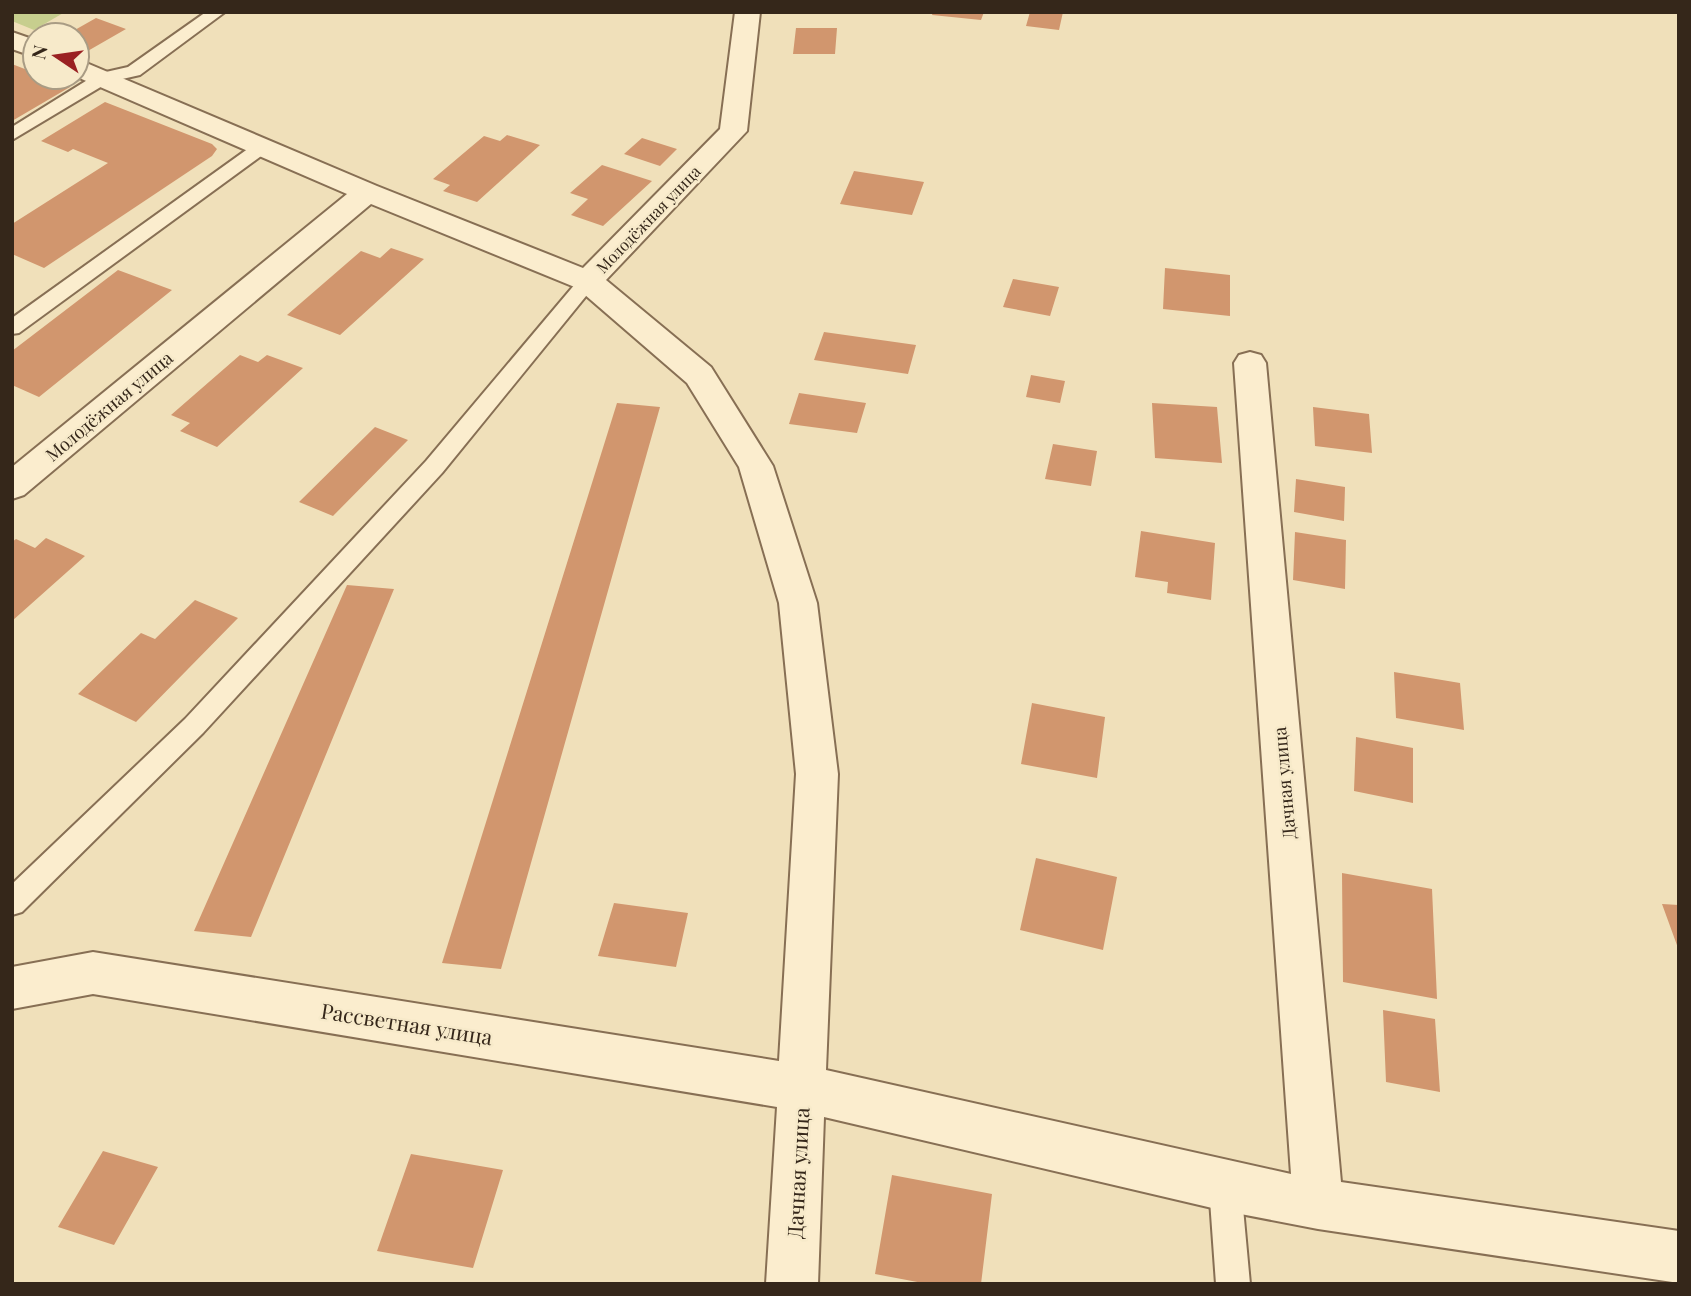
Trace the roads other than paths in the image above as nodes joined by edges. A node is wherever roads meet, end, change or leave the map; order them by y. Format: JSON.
{"nodes":[{"id":1,"x":217,"y":12,"type":"edge"},
{"id":2,"x":748,"y":12,"type":"edge"},
{"id":3,"x":91,"y":73,"type":"edge"},
{"id":4,"x":103,"y":78,"type":"junction"},
{"id":5,"x":12,"y":135,"type":"edge"},
{"id":6,"x":262,"y":147,"type":"junction"},
{"id":7,"x":367,"y":191,"type":"junction"},
{"id":8,"x":588,"y":281,"type":"junction"},
{"id":9,"x":12,"y":328,"type":"edge"},
{"id":10,"x":1250,"y":363,"type":"dead end"},
{"id":11,"x":12,"y":486,"type":"edge"},
{"id":12,"x":12,"y":903,"type":"edge"},
{"id":13,"x":12,"y":988,"type":"edge"},
{"id":14,"x":801,"y":1088,"type":"junction"},
{"id":15,"x":1225,"y":1186,"type":"junction"},
{"id":16,"x":1318,"y":1203,"type":"junction"},
{"id":17,"x":1679,"y":1257,"type":"edge"},
{"id":18,"x":792,"y":1284,"type":"edge"},
{"id":19,"x":1233,"y":1284,"type":"edge"}],
"edges":[{"from":1,"to":4,"type":"lane"},
{"from":2,"to":8,"type":"street","name":"Молодёжная улица"},
{"from":3,"to":4,"type":"street","name":"Молодёжная улица"},
{"from":4,"to":5,"type":"lane"},
{"from":4,"to":6,"type":"street","name":"Молодёжная улица"},
{"from":6,"to":7,"type":"street","name":"Молодёжная улица"},
{"from":6,"to":9,"type":"lane"},
{"from":7,"to":8,"type":"street","name":"Молодёжная улица"},
{"from":7,"to":11,"type":"street","name":"Молодёжная улица"},
{"from":8,"to":12,"type":"lane"},
{"from":8,"to":14,"type":"street"},
{"from":10,"to":16,"type":"street","name":"Дачная улица"},
{"from":13,"to":14,"type":"street","name":"Рассветная улица"},
{"from":14,"to":15,"type":"street","name":"Дачная улица"},
{"from":14,"to":18,"type":"street","name":"Дачная улица"},
{"from":15,"to":16,"type":"street","name":"Дачная улица"},
{"from":15,"to":19,"type":"lane"},
{"from":16,"to":17,"type":"street","name":"Дачная улица"}]}
